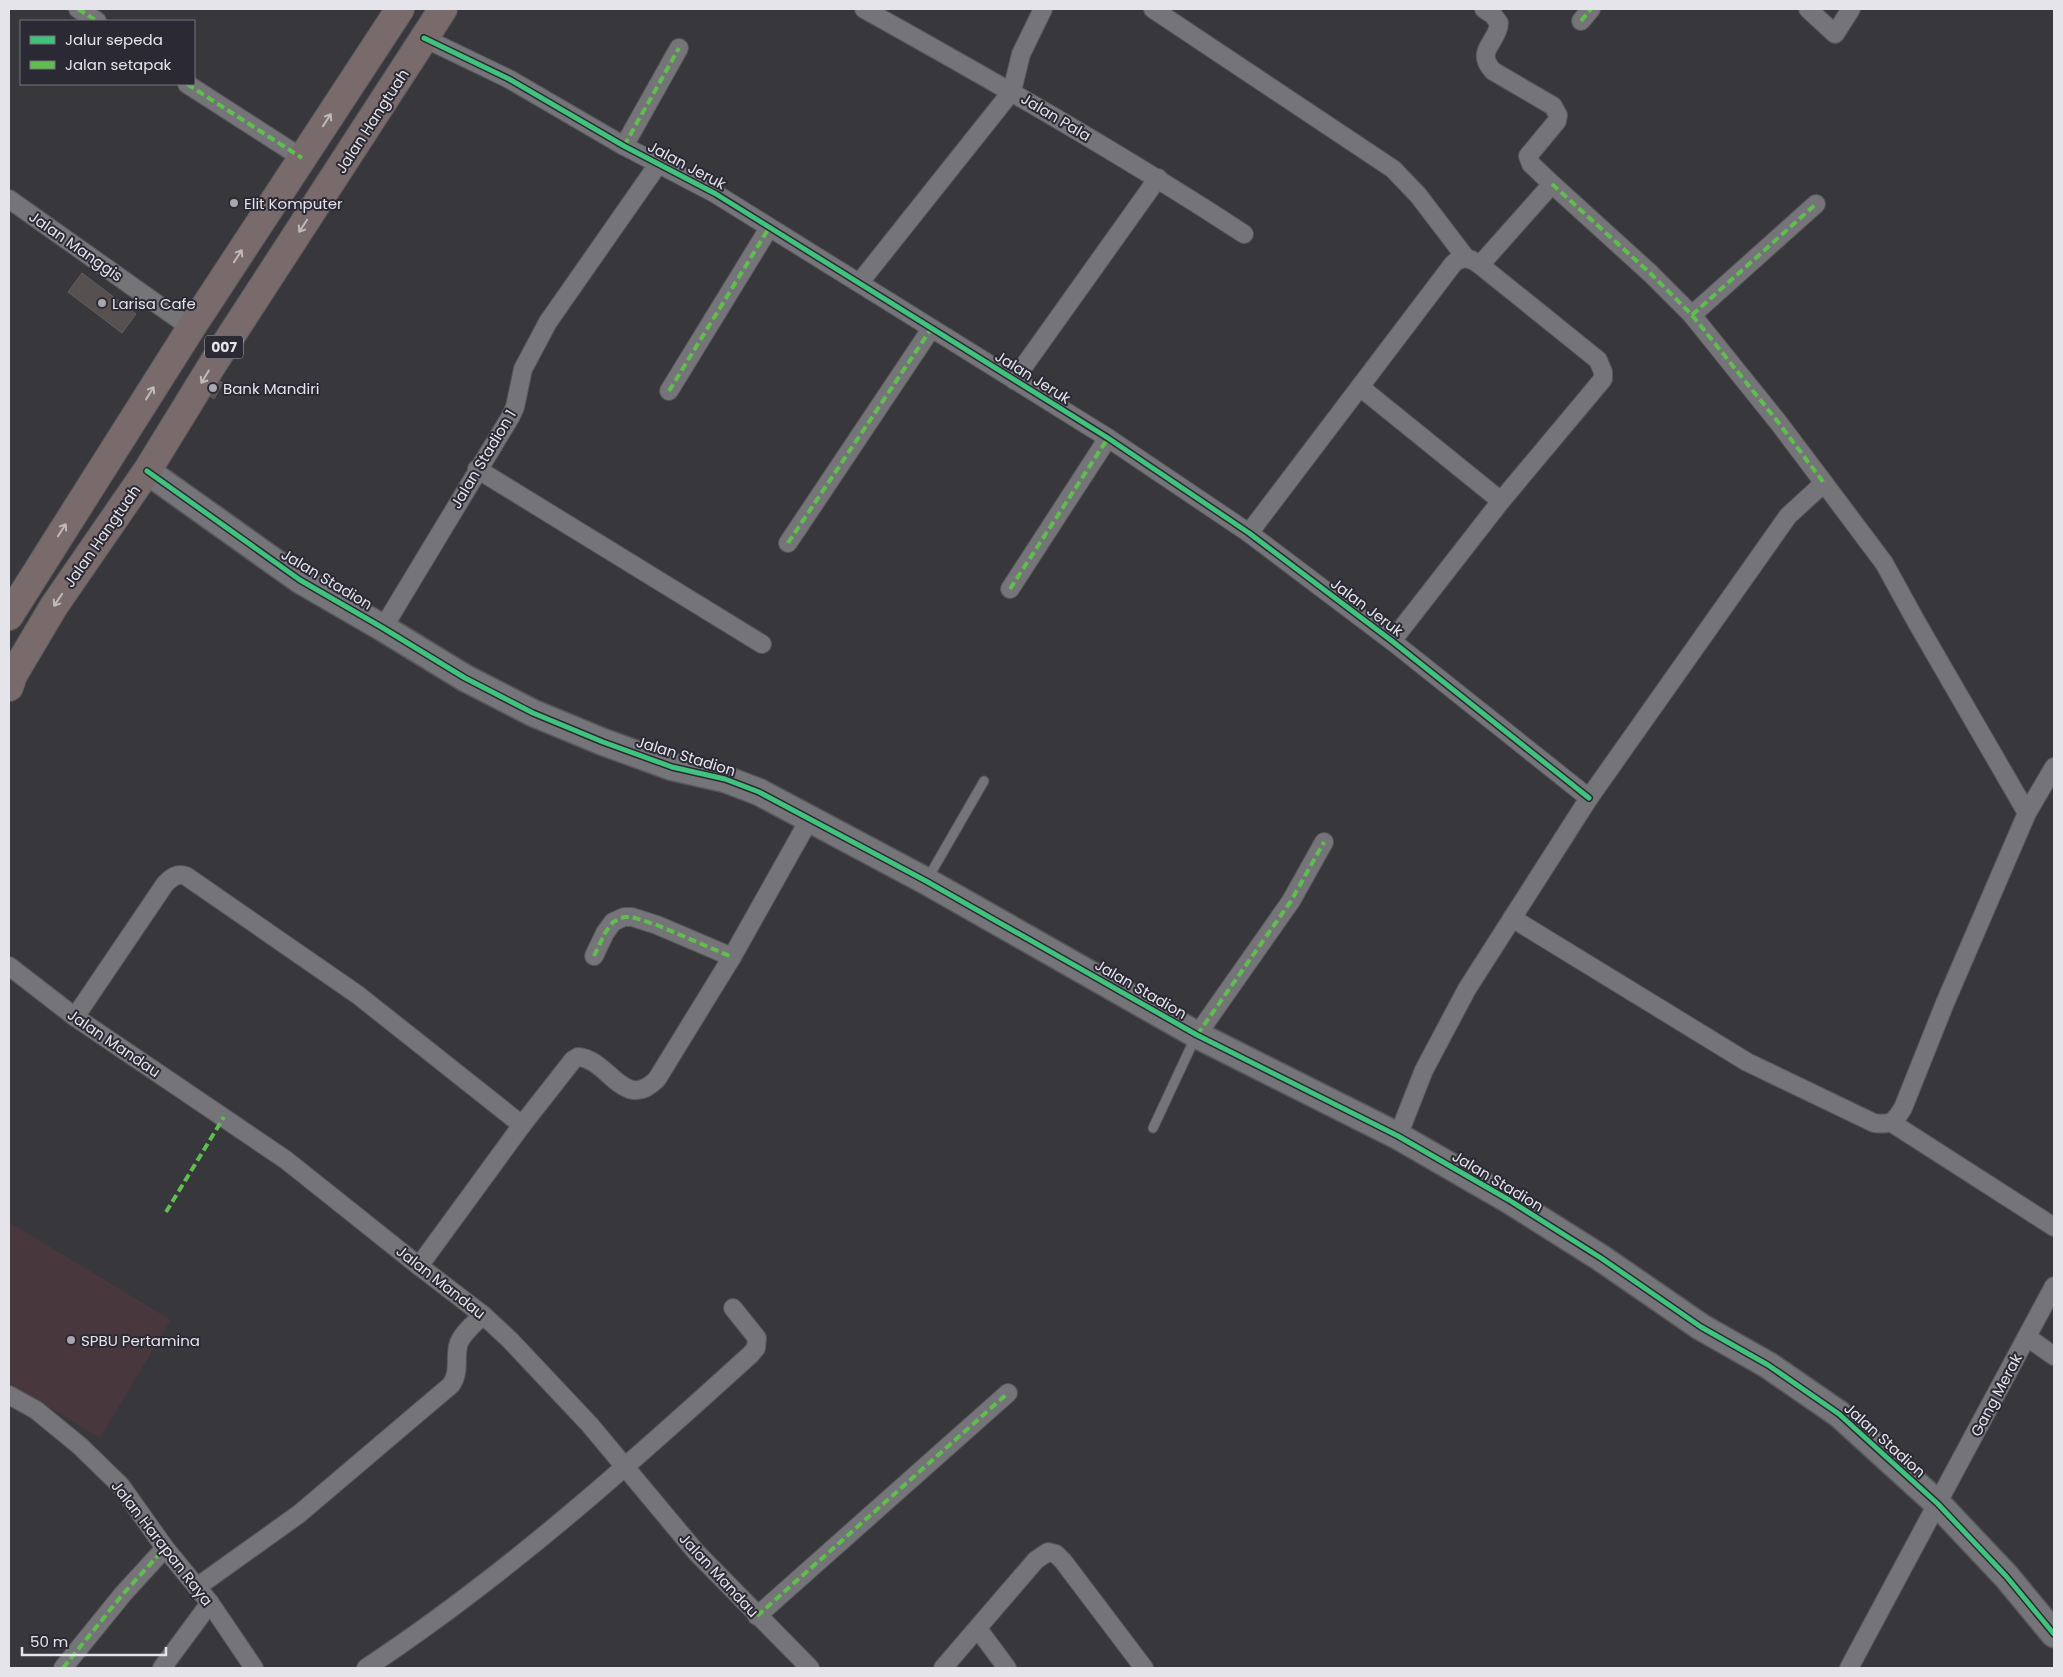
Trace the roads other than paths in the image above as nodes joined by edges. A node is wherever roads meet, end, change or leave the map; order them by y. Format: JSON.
{"nodes":[{"id":1,"x":78,"y":9,"type":"edge"},
{"id":2,"x":398,"y":9,"type":"edge"},
{"id":3,"x":443,"y":9,"type":"edge"},
{"id":4,"x":864,"y":9,"type":"edge"},
{"id":5,"x":1043,"y":9,"type":"edge"},
{"id":6,"x":1153,"y":9,"type":"edge"},
{"id":7,"x":1484,"y":9,"type":"edge"},
{"id":8,"x":1808,"y":9,"type":"edge"},
{"id":9,"x":1852,"y":9,"type":"edge"},
{"id":10,"x":95,"y":20,"type":"edge"},
{"id":11,"x":424,"y":38,"type":"junction"},
{"id":12,"x":679,"y":48,"type":"dead end"},
{"id":13,"x":190,"y":85,"type":"edge"},
{"id":14,"x":1012,"y":91,"type":"junction"},
{"id":15,"x":624,"y":146,"type":"junction"},
{"id":16,"x":302,"y":158,"type":"junction"},
{"id":17,"x":659,"y":163,"type":"junction"},
{"id":18,"x":1158,"y":178,"type":"junction"},
{"id":19,"x":1552,"y":184,"type":"junction"},
{"id":20,"x":9,"y":199,"type":"edge"},
{"id":21,"x":1816,"y":204,"type":"dead end"},
{"id":22,"x":769,"y":228,"type":"junction"},
{"id":23,"x":1244,"y":234,"type":"dead end"},
{"id":24,"x":1473,"y":261,"type":"junction"},
{"id":25,"x":860,"y":282,"type":"junction"},
{"id":26,"x":1692,"y":315,"type":"junction"},
{"id":27,"x":191,"y":328,"type":"junction"},
{"id":28,"x":931,"y":329,"type":"junction"},
{"id":29,"x":1014,"y":380,"type":"junction"},
{"id":30,"x":1360,"y":386,"type":"junction"},
{"id":31,"x":669,"y":391,"type":"dead end"},
{"id":32,"x":1108,"y":438,"type":"junction"},
{"id":33,"x":477,"y":470,"type":"junction"},
{"id":34,"x":147,"y":471,"type":"junction"},
{"id":35,"x":1824,"y":483,"type":"junction"},
{"id":36,"x":1501,"y":501,"type":"junction"},
{"id":37,"x":1249,"y":533,"type":"junction"},
{"id":38,"x":788,"y":543,"type":"dead end"},
{"id":39,"x":1010,"y":589,"type":"dead end"},
{"id":40,"x":9,"y":616,"type":"edge"},
{"id":41,"x":383,"y":628,"type":"junction"},
{"id":42,"x":1392,"y":641,"type":"junction"},
{"id":43,"x":762,"y":644,"type":"dead end"},
{"id":44,"x":9,"y":687,"type":"edge"},
{"id":45,"x":2054,"y":767,"type":"edge"},
{"id":46,"x":984,"y":781,"type":"dead end"},
{"id":47,"x":1589,"y":798,"type":"junction"},
{"id":48,"x":2027,"y":813,"type":"junction"},
{"id":49,"x":809,"y":820,"type":"junction"},
{"id":50,"x":1324,"y":842,"type":"dead end"},
{"id":51,"x":926,"y":881,"type":"junction"},
{"id":52,"x":1512,"y":918,"type":"junction"},
{"id":53,"x":594,"y":956,"type":"dead end"},
{"id":54,"x":732,"y":957,"type":"junction"},
{"id":55,"x":9,"y":966,"type":"edge"},
{"id":56,"x":75,"y":1017,"type":"junction"},
{"id":57,"x":1197,"y":1034,"type":"junction"},
{"id":58,"x":1892,"y":1123,"type":"junction"},
{"id":59,"x":522,"y":1125,"type":"junction"},
{"id":60,"x":1153,"y":1128,"type":"dead end"},
{"id":61,"x":1398,"y":1136,"type":"junction"},
{"id":62,"x":2054,"y":1227,"type":"edge"},
{"id":63,"x":419,"y":1266,"type":"junction"},
{"id":64,"x":2054,"y":1286,"type":"edge"},
{"id":65,"x":733,"y":1308,"type":"dead end"},
{"id":66,"x":483,"y":1315,"type":"junction"},
{"id":67,"x":2027,"y":1337,"type":"junction"},
{"id":68,"x":2054,"y":1356,"type":"edge"},
{"id":69,"x":1008,"y":1393,"type":"dead end"},
{"id":70,"x":9,"y":1395,"type":"edge"},
{"id":71,"x":624,"y":1468,"type":"junction"},
{"id":72,"x":1938,"y":1504,"type":"junction"},
{"id":73,"x":165,"y":1548,"type":"junction"},
{"id":74,"x":197,"y":1587,"type":"junction"},
{"id":75,"x":210,"y":1603,"type":"junction"},
{"id":76,"x":757,"y":1616,"type":"junction"},
{"id":77,"x":978,"y":1629,"type":"junction"},
{"id":78,"x":2054,"y":1634,"type":"edge"},
{"id":79,"x":63,"y":1668,"type":"edge"},
{"id":80,"x":162,"y":1668,"type":"edge"},
{"id":81,"x":254,"y":1668,"type":"edge"},
{"id":82,"x":366,"y":1668,"type":"edge"},
{"id":83,"x":810,"y":1668,"type":"edge"},
{"id":84,"x":943,"y":1668,"type":"edge"},
{"id":85,"x":1007,"y":1668,"type":"edge"},
{"id":86,"x":1144,"y":1668,"type":"edge"},
{"id":87,"x":1849,"y":1668,"type":"edge"}],
"edges":[{"from":1,"to":10,"type":"street"},
{"from":16,"to":2,"type":"highway","number":"007","one_way":true},
{"from":3,"to":11,"type":"highway","name":"Jalan Hangtuah","number":"007"},
{"from":4,"to":14,"type":"street","name":"Jalan Pala"},
{"from":5,"to":14,"type":"street"},
{"from":6,"to":24,"type":"street"},
{"from":7,"to":19,"type":"street"},
{"from":8,"to":9,"type":"street"},
{"from":11,"to":15,"type":"street","name":"Jalan Jeruk"},
{"from":11,"to":34,"type":"highway","name":"Jalan Hangtuah","number":"007","one_way":true},
{"from":12,"to":15,"type":"street"},
{"from":13,"to":16,"type":"street"},
{"from":14,"to":18,"type":"street","name":"Jalan Pala"},
{"from":14,"to":25,"type":"street"},
{"from":15,"to":17,"type":"street","name":"Jalan Jeruk"},
{"from":27,"to":16,"type":"highway","number":"007","one_way":true},
{"from":17,"to":22,"type":"street","name":"Jalan Jeruk"},
{"from":17,"to":33,"type":"street","name":"Jalan Stadion 1"},
{"from":18,"to":23,"type":"street","name":"Jalan Pala"},
{"from":18,"to":29,"type":"street"},
{"from":19,"to":24,"type":"street"},
{"from":19,"to":26,"type":"street"},
{"from":20,"to":27,"type":"street","name":"Jalan Manggis"},
{"from":21,"to":26,"type":"street"},
{"from":22,"to":25,"type":"street","name":"Jalan Jeruk"},
{"from":22,"to":31,"type":"street"},
{"from":24,"to":30,"type":"street"},
{"from":24,"to":36,"type":"street"},
{"from":25,"to":28,"type":"street","name":"Jalan Jeruk"},
{"from":26,"to":35,"type":"street"},
{"from":40,"to":27,"type":"highway","number":"007","one_way":true},
{"from":28,"to":29,"type":"street","name":"Jalan Jeruk"},
{"from":28,"to":38,"type":"street"},
{"from":29,"to":32,"type":"street","name":"Jalan Jeruk"},
{"from":30,"to":36,"type":"street"},
{"from":30,"to":37,"type":"street"},
{"from":32,"to":37,"type":"street","name":"Jalan Jeruk"},
{"from":32,"to":39,"type":"street"},
{"from":33,"to":41,"type":"street","name":"Jalan Stadion 1"},
{"from":33,"to":43,"type":"street"},
{"from":34,"to":41,"type":"street","name":"Jalan Stadion"},
{"from":34,"to":44,"type":"highway","name":"Jalan Hangtuah","number":"007","one_way":true},
{"from":35,"to":47,"type":"street"},
{"from":35,"to":48,"type":"street"},
{"from":36,"to":42,"type":"street"},
{"from":37,"to":42,"type":"street","name":"Jalan Jeruk"},
{"from":41,"to":49,"type":"street","name":"Jalan Stadion"},
{"from":42,"to":47,"type":"street","name":"Jalan Jeruk"},
{"from":45,"to":48,"type":"street"},
{"from":46,"to":51,"type":"lane"},
{"from":47,"to":52,"type":"street"},
{"from":48,"to":58,"type":"street"},
{"from":49,"to":51,"type":"street","name":"Jalan Stadion"},
{"from":49,"to":54,"type":"street"},
{"from":50,"to":57,"type":"street"},
{"from":51,"to":57,"type":"street","name":"Jalan Stadion"},
{"from":52,"to":58,"type":"street"},
{"from":52,"to":61,"type":"street"},
{"from":53,"to":54,"type":"street"},
{"from":54,"to":59,"type":"street"},
{"from":55,"to":56,"type":"street","name":"Jalan Mandau"},
{"from":56,"to":59,"type":"street"},
{"from":56,"to":63,"type":"street","name":"Jalan Mandau"},
{"from":57,"to":60,"type":"lane"},
{"from":57,"to":61,"type":"street","name":"Jalan Stadion"},
{"from":58,"to":62,"type":"street"},
{"from":59,"to":63,"type":"street"},
{"from":61,"to":72,"type":"street","name":"Jalan Stadion"},
{"from":63,"to":66,"type":"street","name":"Jalan Mandau"},
{"from":64,"to":67,"type":"street","name":"Gang Merak"},
{"from":65,"to":71,"type":"street"},
{"from":66,"to":71,"type":"street","name":"Jalan Mandau"},
{"from":66,"to":74,"type":"street"},
{"from":67,"to":68,"type":"street"},
{"from":67,"to":72,"type":"street","name":"Gang Merak"},
{"from":69,"to":76,"type":"street"},
{"from":70,"to":73,"type":"street","name":"Jalan Harapan Raya"},
{"from":71,"to":76,"type":"street","name":"Jalan Mandau"},
{"from":71,"to":82,"type":"street"},
{"from":72,"to":78,"type":"street","name":"Jalan Stadion"},
{"from":72,"to":87,"type":"street","name":"Gang Merak"},
{"from":73,"to":74,"type":"street","name":"Jalan Harapan Raya"},
{"from":73,"to":79,"type":"street"},
{"from":74,"to":75,"type":"street","name":"Jalan Harapan Raya"},
{"from":75,"to":80,"type":"street"},
{"from":75,"to":81,"type":"street","name":"Jalan Harapan Raya"},
{"from":76,"to":83,"type":"street","name":"Jalan Mandau"},
{"from":77,"to":84,"type":"street"},
{"from":77,"to":85,"type":"street"},
{"from":77,"to":86,"type":"street"}]}
